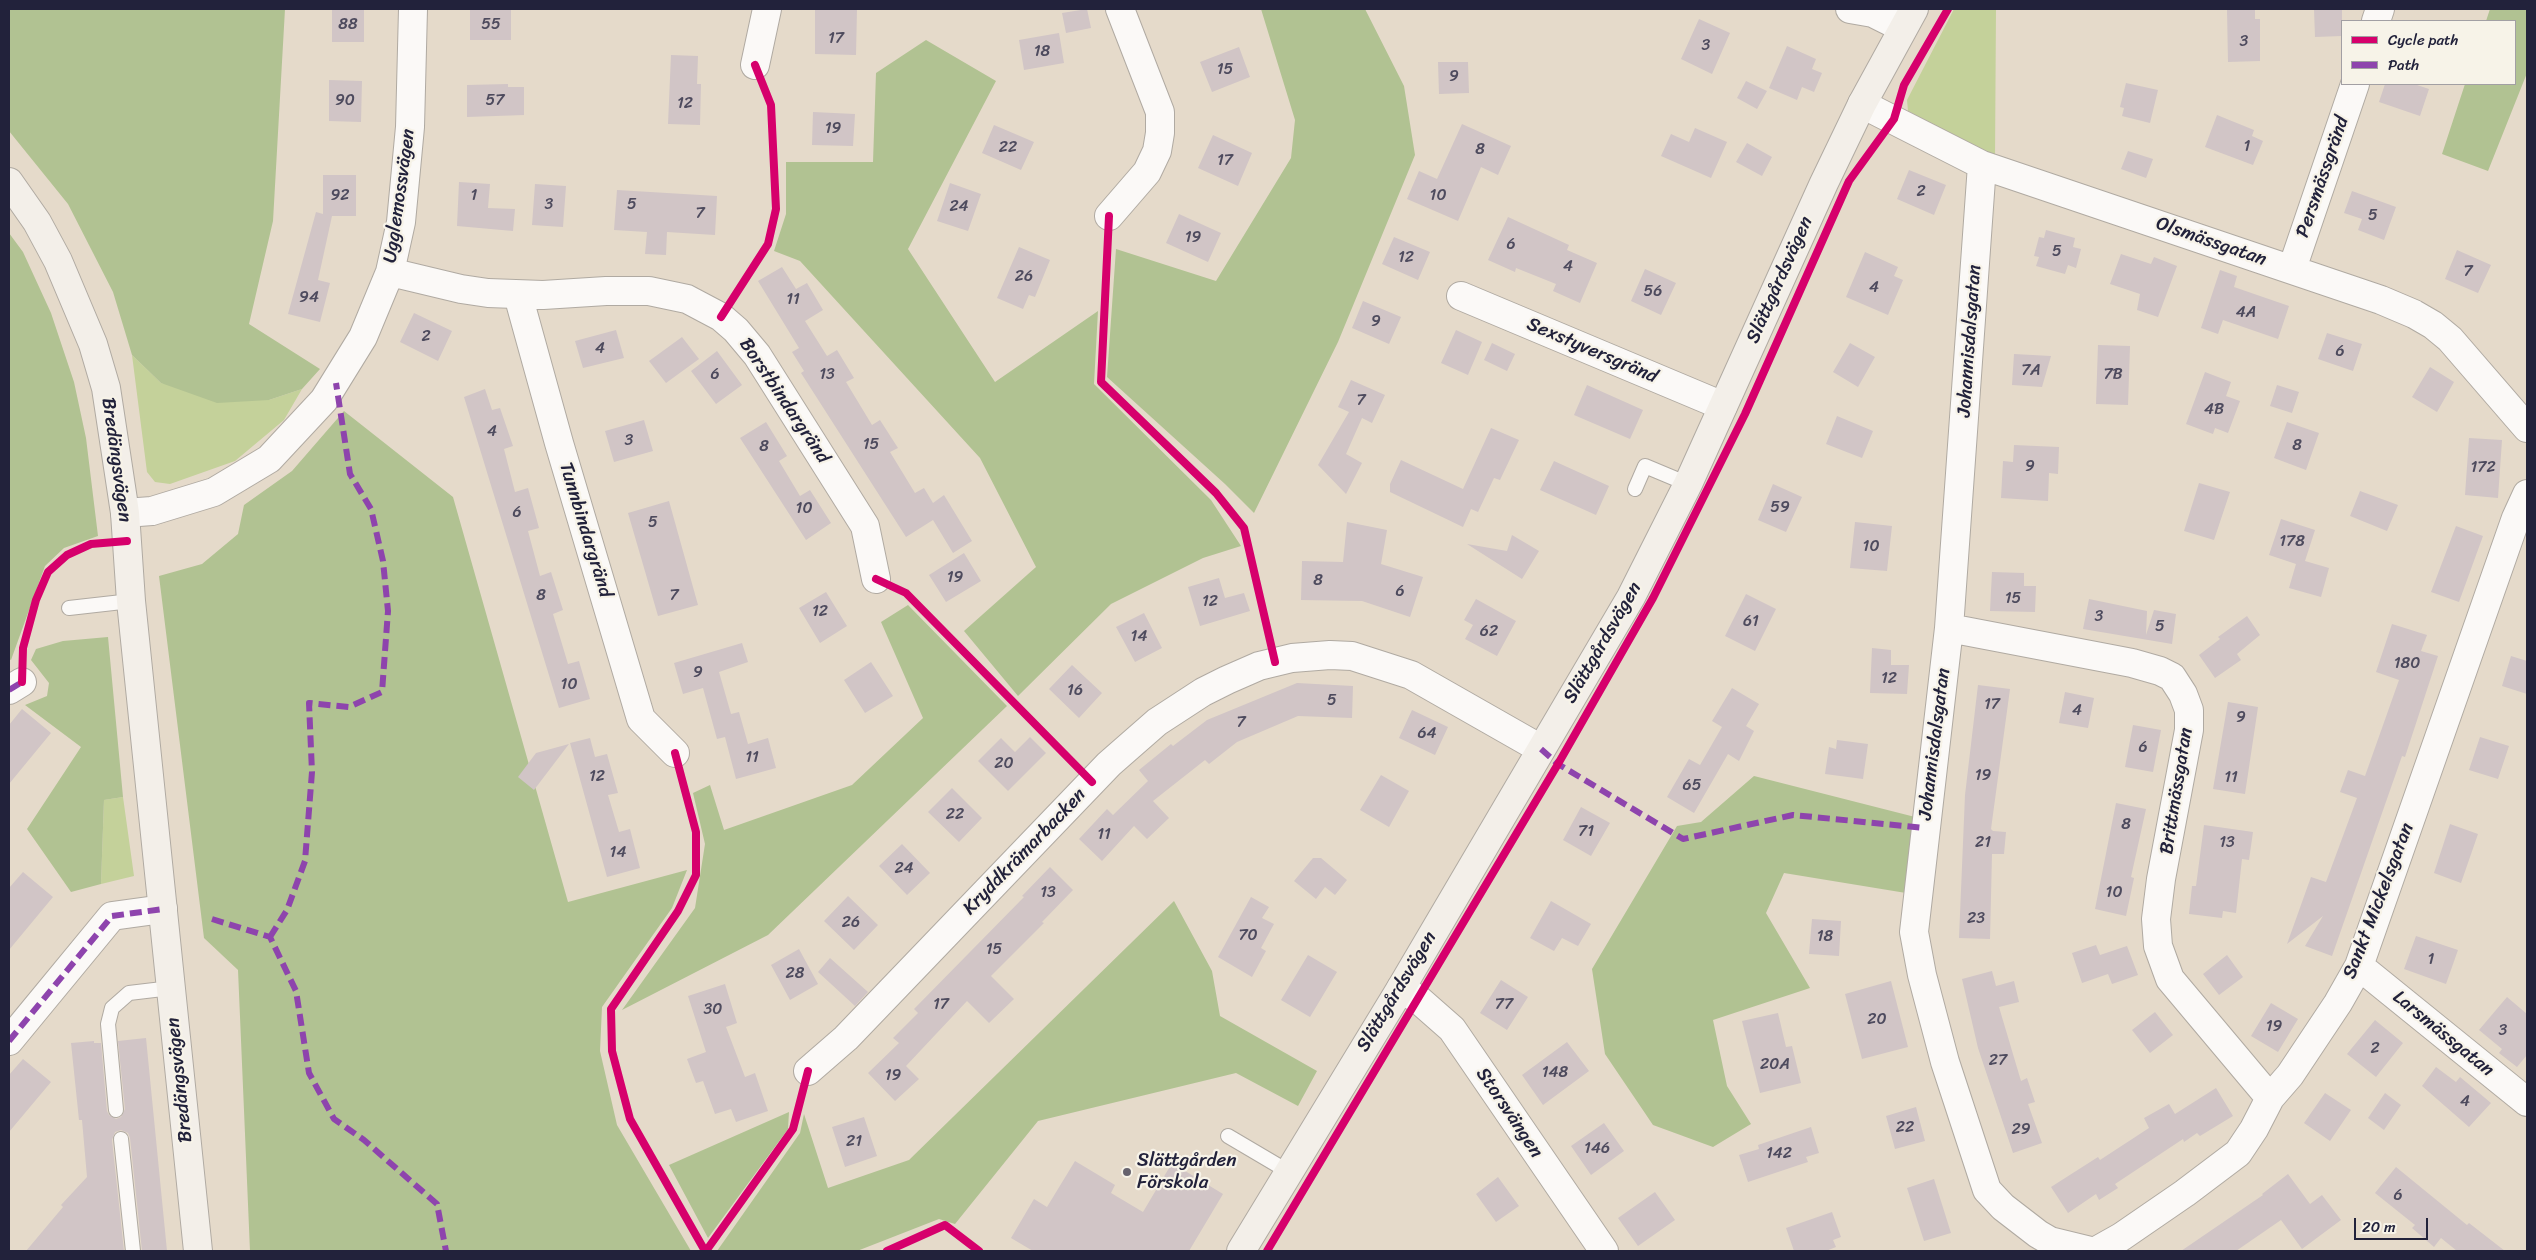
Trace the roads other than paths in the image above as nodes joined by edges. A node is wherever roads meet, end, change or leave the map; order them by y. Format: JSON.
{"nodes":[{"id":1,"x":413,"y":9,"type":"edge"},
{"id":2,"x":767,"y":9,"type":"edge"},
{"id":3,"x":1120,"y":9,"type":"edge"},
{"id":4,"x":1850,"y":9,"type":"edge"},
{"id":5,"x":1908,"y":18,"type":"edge"},
{"id":6,"x":755,"y":65,"type":"dead end"},
{"id":7,"x":2355,"y":85,"type":"edge"},
{"id":8,"x":1862,"y":104,"type":"junction"},
{"id":9,"x":1982,"y":165,"type":"junction"},
{"id":10,"x":9,"y":182,"type":"edge"},
{"id":11,"x":1109,"y":216,"type":"dead end"},
{"id":12,"x":2292,"y":270,"type":"junction"},
{"id":13,"x":390,"y":272,"type":"junction"},
{"id":14,"x":518,"y":295,"type":"junction"},
{"id":15,"x":1461,"y":296,"type":"dead end"},
{"id":16,"x":1723,"y":406,"type":"junction"},
{"id":17,"x":2527,"y":428,"type":"edge"},
{"id":18,"x":1688,"y":484,"type":"junction"},
{"id":19,"x":1635,"y":489,"type":"dead end"},
{"id":20,"x":2527,"y":494,"type":"edge"},
{"id":21,"x":124,"y":513,"type":"junction"},
{"id":22,"x":876,"y":579,"type":"dead end"},
{"id":23,"x":131,"y":601,"type":"junction"},
{"id":24,"x":69,"y":608,"type":"dead end"},
{"id":25,"x":1949,"y":628,"type":"junction"},
{"id":26,"x":1542,"y":749,"type":"junction"},
{"id":27,"x":675,"y":753,"type":"dead end"},
{"id":28,"x":163,"y":909,"type":"junction"},
{"id":29,"x":2358,"y":966,"type":"junction"},
{"id":30,"x":171,"y":988,"type":"junction"},
{"id":31,"x":1400,"y":988,"type":"junction"},
{"id":32,"x":9,"y":1041,"type":"edge"},
{"id":33,"x":808,"y":1071,"type":"dead end"},
{"id":34,"x":2270,"y":1098,"type":"junction"},
{"id":35,"x":2527,"y":1102,"type":"edge"},
{"id":36,"x":116,"y":1110,"type":"dead end"},
{"id":37,"x":1228,"y":1136,"type":"dead end"},
{"id":38,"x":121,"y":1139,"type":"dead end"},
{"id":39,"x":1289,"y":1172,"type":"junction"},
{"id":40,"x":133,"y":1251,"type":"edge"},
{"id":41,"x":198,"y":1251,"type":"edge"},
{"id":42,"x":1241,"y":1251,"type":"edge"},
{"id":43,"x":1604,"y":1251,"type":"edge"},
{"id":44,"x":2091,"y":1251,"type":"edge"},
{"id":45,"x":2096,"y":1251,"type":"edge"}],
"edges":[{"from":1,"to":13,"type":"street","name":"Ugglemossvägen"},
{"from":2,"to":6,"type":"street"},
{"from":3,"to":11,"type":"street"},
{"from":4,"to":5,"type":"street"},
{"from":5,"to":8,"type":"street","name":"Slättgårdsvägen"},
{"from":7,"to":12,"type":"street","name":"Persmässgränd"},
{"from":8,"to":9,"type":"street","name":"Olsmässgatan"},
{"from":8,"to":16,"type":"street","name":"Slättgårdsvägen"},
{"from":9,"to":12,"type":"street","name":"Olsmässgatan"},
{"from":9,"to":25,"type":"street","name":"Johannisdalsgatan"},
{"from":10,"to":21,"type":"street","name":"Bredängsvägen"},
{"from":12,"to":17,"type":"street","name":"Olsmässgatan"},
{"from":13,"to":14,"type":"street","name":"Borstbindargränd"},
{"from":13,"to":21,"type":"street","name":"Ugglemossvägen"},
{"from":14,"to":22,"type":"street","name":"Borstbindargränd"},
{"from":14,"to":27,"type":"street","name":"Tunnbindargränd"},
{"from":15,"to":16,"type":"street","name":"Sexstyversgränd"},
{"from":16,"to":18,"type":"street","name":"Slättgårdsvägen"},
{"from":18,"to":19,"type":"lane"},
{"from":18,"to":26,"type":"street","name":"Slättgårdsvägen"},
{"from":20,"to":29,"type":"street","name":"Sankt Mickelsgatan"},
{"from":21,"to":23,"type":"street","name":"Bredängsvägen"},
{"from":23,"to":24,"type":"lane"},
{"from":23,"to":28,"type":"street","name":"Bredängsvägen"},
{"from":25,"to":34,"type":"street","name":"Brittmässgatan"},
{"from":25,"to":44,"type":"street","name":"Johannisdalsgatan"},
{"from":26,"to":31,"type":"street","name":"Slättgårdsvägen"},
{"from":26,"to":33,"type":"street","name":"Kryddkrämarbacken"},
{"from":28,"to":30,"type":"street","name":"Bredängsvägen"},
{"from":28,"to":32,"type":"street"},
{"from":29,"to":34,"type":"street","name":"Sankt Mickelsgatan"},
{"from":29,"to":35,"type":"street","name":"Larsmässgatan"},
{"from":30,"to":36,"type":"lane"},
{"from":30,"to":41,"type":"street","name":"Bredängsvägen"},
{"from":31,"to":39,"type":"street","name":"Slättgårdsvägen"},
{"from":31,"to":43,"type":"street","name":"Storsvängen"},
{"from":34,"to":45,"type":"street","name":"Sankt Mickelsgatan"},
{"from":37,"to":39,"type":"lane"},
{"from":38,"to":40,"type":"lane"},
{"from":39,"to":42,"type":"street","name":"Slättgårdsvägen"}]}
